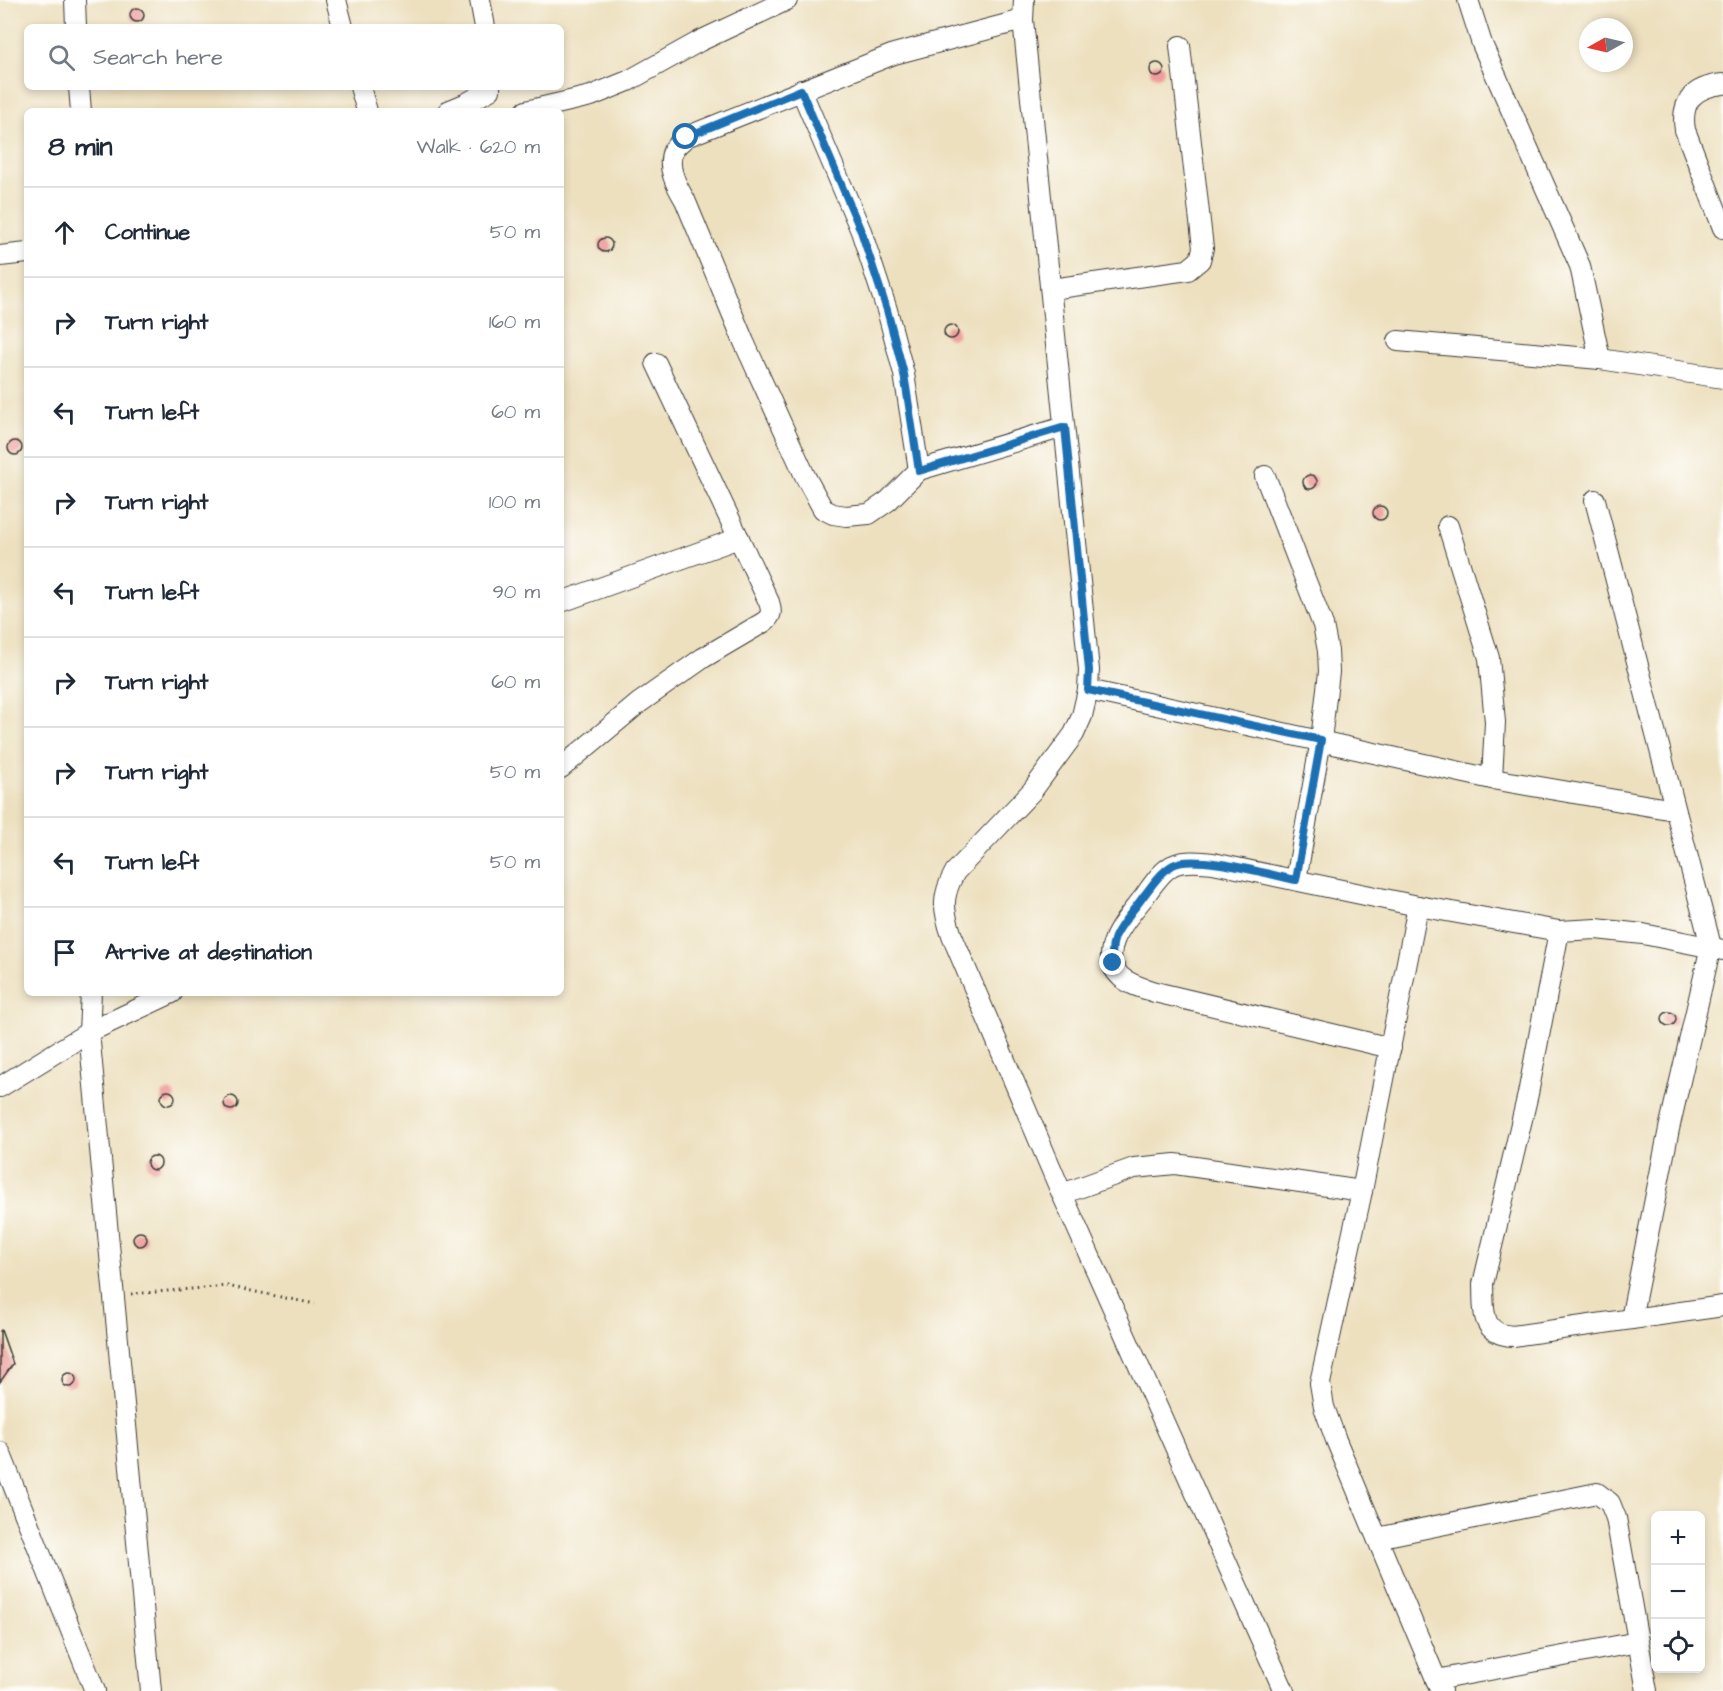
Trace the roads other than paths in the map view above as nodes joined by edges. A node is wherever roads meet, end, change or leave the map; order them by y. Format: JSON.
{"nodes":[{"id":1,"x":75,"y":0,"type":"edge"},
{"id":2,"x":336,"y":0,"type":"edge"},
{"id":3,"x":480,"y":0,"type":"edge"},
{"id":4,"x":787,"y":0,"type":"edge"},
{"id":5,"x":1468,"y":0,"type":"edge"},
{"id":6,"x":1024,"y":10,"type":"edge"},
{"id":7,"x":76,"y":24,"type":"edge"},
{"id":8,"x":343,"y":24,"type":"edge"},
{"id":9,"x":484,"y":24,"type":"edge"},
{"id":10,"x":1180,"y":46,"type":"dead end"},
{"id":11,"x":1723,"y":84,"type":"edge"},
{"id":12,"x":79,"y":90,"type":"edge"},
{"id":13,"x":361,"y":90,"type":"edge"},
{"id":14,"x":487,"y":90,"type":"edge"},
{"id":15,"x":490,"y":90,"type":"edge"},
{"id":16,"x":801,"y":90,"type":"junction"},
{"id":17,"x":81,"y":108,"type":"edge"},
{"id":18,"x":366,"y":108,"type":"edge"},
{"id":19,"x":455,"y":108,"type":"edge"},
{"id":20,"x":489,"y":108,"type":"edge"},
{"id":21,"x":539,"y":108,"type":"edge"},
{"id":22,"x":1723,"y":228,"type":"edge"},
{"id":23,"x":24,"y":253,"type":"edge"},
{"id":24,"x":0,"y":256,"type":"edge"},
{"id":25,"x":1051,"y":289,"type":"junction"},
{"id":26,"x":1398,"y":341,"type":"dead end"},
{"id":27,"x":1600,"y":359,"type":"junction"},
{"id":28,"x":656,"y":363,"type":"dead end"},
{"id":29,"x":1723,"y":378,"type":"edge"},
{"id":30,"x":1065,"y":427,"type":"junction"},
{"id":31,"x":919,"y":471,"type":"junction"},
{"id":32,"x":1264,"y":476,"type":"dead end"},
{"id":33,"x":1595,"y":500,"type":"dead end"},
{"id":34,"x":1448,"y":526,"type":"dead end"},
{"id":35,"x":739,"y":538,"type":"junction"},
{"id":36,"x":564,"y":601,"type":"edge"},
{"id":37,"x":1088,"y":690,"type":"junction"},
{"id":38,"x":1321,"y":740,"type":"junction"},
{"id":39,"x":564,"y":766,"type":"edge"},
{"id":40,"x":1492,"y":779,"type":"junction"},
{"id":41,"x":1674,"y":810,"type":"junction"},
{"id":42,"x":1296,"y":880,"type":"junction"},
{"id":43,"x":1418,"y":906,"type":"junction"},
{"id":44,"x":1559,"y":931,"type":"junction"},
{"id":45,"x":1717,"y":948,"type":"edge"},
{"id":46,"x":91,"y":996,"type":"edge"},
{"id":47,"x":166,"y":996,"type":"edge"},
{"id":48,"x":89,"y":1032,"type":"junction"},
{"id":49,"x":1391,"y":1048,"type":"junction"},
{"id":50,"x":0,"y":1087,"type":"edge"},
{"id":51,"x":1362,"y":1191,"type":"junction"},
{"id":52,"x":1062,"y":1194,"type":"junction"},
{"id":53,"x":1723,"y":1306,"type":"edge"},
{"id":54,"x":1631,"y":1319,"type":"junction"},
{"id":55,"x":0,"y":1452,"type":"edge"},
{"id":56,"x":1377,"y":1538,"type":"junction"},
{"id":57,"x":1638,"y":1642,"type":"junction"},
{"id":58,"x":1439,"y":1685,"type":"edge"},
{"id":59,"x":95,"y":1691,"type":"edge"},
{"id":60,"x":151,"y":1691,"type":"edge"},
{"id":61,"x":1284,"y":1691,"type":"edge"},
{"id":62,"x":1647,"y":1691,"type":"edge"}],
"edges":[{"from":1,"to":7,"type":"street"},
{"from":2,"to":8,"type":"street"},
{"from":3,"to":9,"type":"street"},
{"from":4,"to":21,"type":"street"},
{"from":5,"to":27,"type":"street"},
{"from":6,"to":16,"type":"street"},
{"from":6,"to":25,"type":"street"},
{"from":10,"to":25,"type":"street"},
{"from":11,"to":22,"type":"street"},
{"from":12,"to":17,"type":"street"},
{"from":13,"to":18,"type":"street"},
{"from":14,"to":19,"type":"street"},
{"from":15,"to":20,"type":"street"},
{"from":16,"to":31,"type":"street"},
{"from":16,"to":31,"type":"street"},
{"from":23,"to":24,"type":"street"},
{"from":25,"to":30,"type":"street"},
{"from":26,"to":27,"type":"street"},
{"from":27,"to":29,"type":"street"},
{"from":28,"to":35,"type":"street"},
{"from":30,"to":31,"type":"street"},
{"from":30,"to":37,"type":"street"},
{"from":32,"to":38,"type":"street"},
{"from":33,"to":41,"type":"street"},
{"from":34,"to":40,"type":"street"},
{"from":35,"to":36,"type":"street"},
{"from":35,"to":39,"type":"street"},
{"from":37,"to":38,"type":"street"},
{"from":37,"to":52,"type":"street"},
{"from":38,"to":40,"type":"street"},
{"from":38,"to":42,"type":"street"},
{"from":40,"to":41,"type":"street"},
{"from":41,"to":45,"type":"street"},
{"from":42,"to":43,"type":"street"},
{"from":42,"to":49,"type":"street"},
{"from":43,"to":44,"type":"street"},
{"from":43,"to":49,"type":"street"},
{"from":44,"to":45,"type":"street"},
{"from":44,"to":54,"type":"street"},
{"from":45,"to":54,"type":"street"},
{"from":46,"to":48,"type":"street"},
{"from":47,"to":48,"type":"street"},
{"from":48,"to":50,"type":"street"},
{"from":48,"to":60,"type":"street"},
{"from":49,"to":51,"type":"street"},
{"from":51,"to":52,"type":"street"},
{"from":51,"to":56,"type":"street"},
{"from":52,"to":61,"type":"street"},
{"from":53,"to":54,"type":"street"},
{"from":55,"to":59,"type":"street"},
{"from":56,"to":57,"type":"street"},
{"from":56,"to":58,"type":"street"},
{"from":57,"to":58,"type":"street"},
{"from":57,"to":62,"type":"street"}]}
